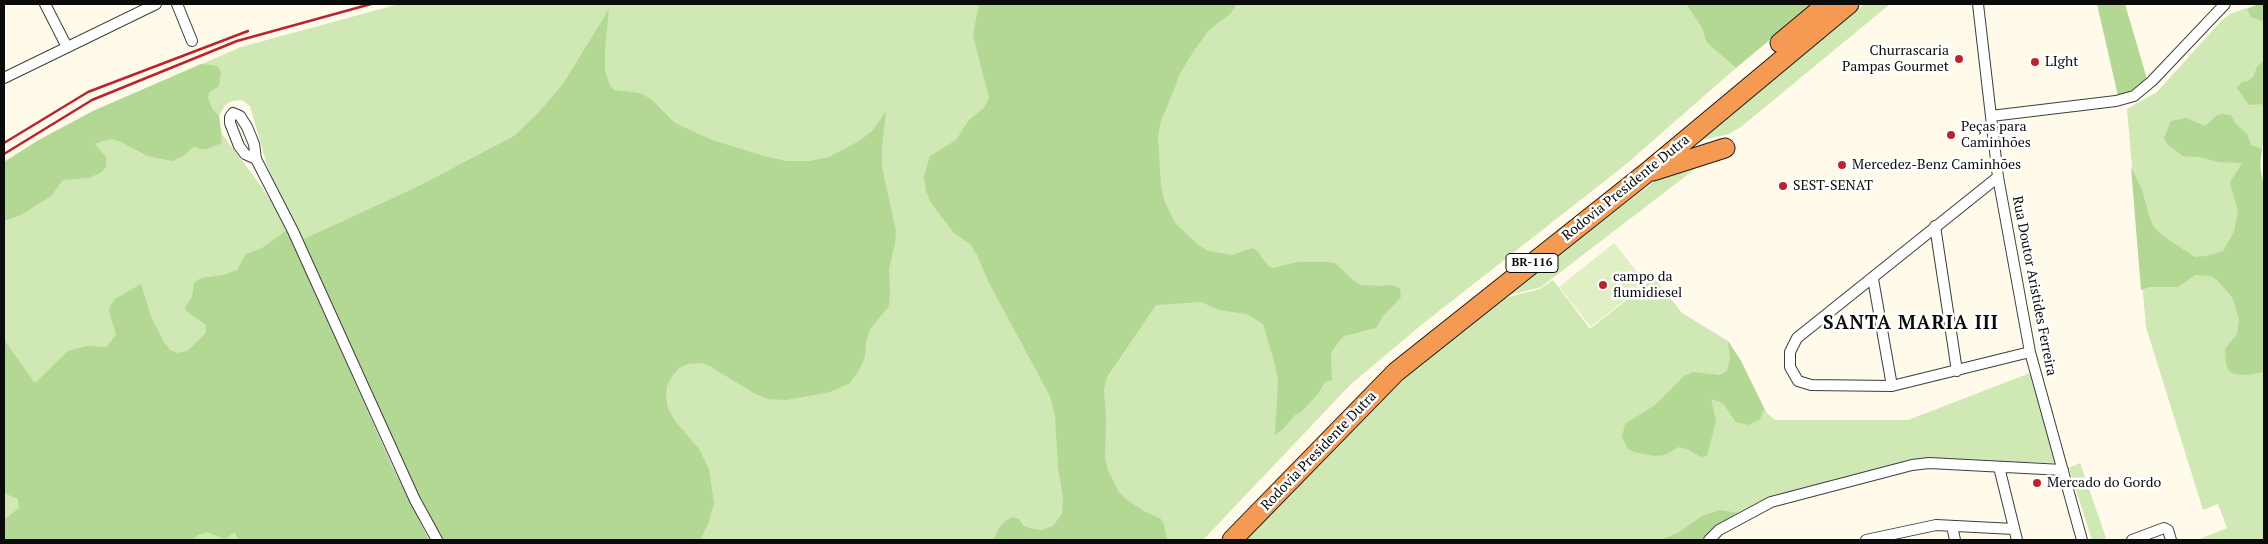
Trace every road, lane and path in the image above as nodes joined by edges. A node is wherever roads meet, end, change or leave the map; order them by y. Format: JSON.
{"nodes":[{"id":1,"x":45,"y":4,"type":"edge"},
{"id":2,"x":156,"y":4,"type":"edge"},
{"id":3,"x":177,"y":4,"type":"edge"},
{"id":4,"x":1849,"y":4,"type":"edge"},
{"id":5,"x":1856,"y":4,"type":"edge"},
{"id":6,"x":1978,"y":4,"type":"edge"},
{"id":7,"x":2226,"y":4,"type":"edge"},
{"id":8,"x":1828,"y":11,"type":"edge"},
{"id":9,"x":192,"y":41,"type":"dead end"},
{"id":10,"x":67,"y":47,"type":"junction"},
{"id":11,"x":4,"y":78,"type":"edge"},
{"id":12,"x":1991,"y":116,"type":"junction"},
{"id":13,"x":1726,"y":148,"type":"dead end"},
{"id":14,"x":256,"y":159,"type":"dead end"},
{"id":15,"x":1645,"y":174,"type":"junction"},
{"id":16,"x":1998,"y":177,"type":"junction"},
{"id":17,"x":1935,"y":226,"type":"junction"},
{"id":18,"x":1872,"y":279,"type":"junction"},
{"id":19,"x":2030,"y":352,"type":"junction"},
{"id":20,"x":1957,"y":371,"type":"junction"},
{"id":21,"x":1892,"y":386,"type":"junction"},
{"id":22,"x":1999,"y":467,"type":"junction"},
{"id":23,"x":2064,"y":470,"type":"junction"},
{"id":24,"x":1952,"y":526,"type":"junction"},
{"id":25,"x":2014,"y":530,"type":"junction"},
{"id":26,"x":1892,"y":537,"type":"edge"},
{"id":27,"x":2171,"y":538,"type":"edge"},
{"id":28,"x":437,"y":540,"type":"edge"},
{"id":29,"x":1219,"y":540,"type":"edge"},
{"id":30,"x":1232,"y":540,"type":"edge"},
{"id":31,"x":1709,"y":540,"type":"edge"},
{"id":32,"x":1866,"y":540,"type":"edge"},
{"id":33,"x":1955,"y":540,"type":"edge"},
{"id":34,"x":2016,"y":540,"type":"edge"},
{"id":35,"x":2082,"y":540,"type":"edge"},
{"id":36,"x":2132,"y":540,"type":"edge"}],
"edges":[{"from":1,"to":10,"type":"street"},
{"from":2,"to":10,"type":"street"},
{"from":3,"to":9,"type":"street"},
{"from":4,"to":8,"type":"highway","name":"Rodovia Presidente Dutra","number":"BR-116"},
{"from":5,"to":8,"type":"highway"},
{"from":6,"to":12,"type":"street","name":"Rua Doutor Aristides Ferreira"},
{"from":7,"to":12,"type":"street"},
{"from":8,"to":15,"type":"highway","name":"Rodovia Presidente Dutra","number":"BR-116"},
{"from":8,"to":29,"type":"highway","name":"Rodovia Presidente Dutra","number":"BR-116"},
{"from":10,"to":11,"type":"street"},
{"from":12,"to":16,"type":"street","name":"Rua Doutor Aristides Ferreira"},
{"from":13,"to":15,"type":"highway"},
{"from":14,"to":28,"type":"street"},
{"from":15,"to":30,"type":"highway","name":"Rodovia Presidente Dutra","number":"BR-116"},
{"from":16,"to":17,"type":"street"},
{"from":16,"to":19,"type":"street","name":"Rua Doutor Aristides Ferreira"},
{"from":17,"to":18,"type":"street"},
{"from":17,"to":20,"type":"street"},
{"from":18,"to":21,"type":"street"},
{"from":18,"to":21,"type":"street"},
{"from":19,"to":20,"type":"street"},
{"from":19,"to":23,"type":"street","name":"Rua Doutor Aristides Ferreira"},
{"from":20,"to":21,"type":"street"},
{"from":22,"to":23,"type":"street"},
{"from":22,"to":25,"type":"street"},
{"from":22,"to":31,"type":"street"},
{"from":23,"to":35,"type":"street","name":"Rua Doutor Aristides Ferreira"},
{"from":24,"to":25,"type":"street"},
{"from":24,"to":26,"type":"street"},
{"from":24,"to":33,"type":"street"},
{"from":25,"to":34,"type":"street"},
{"from":26,"to":32,"type":"street"},
{"from":27,"to":36,"type":"street"}]}
